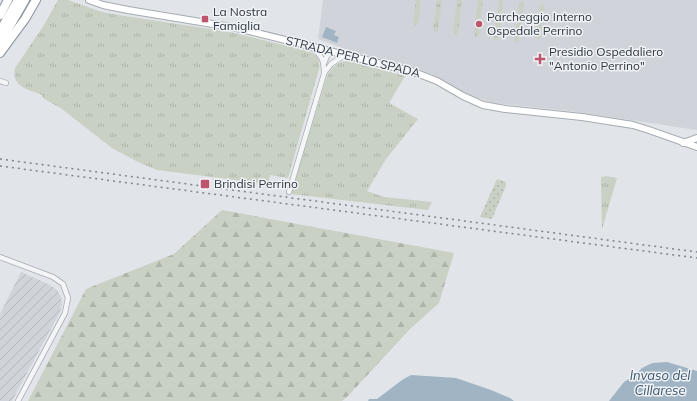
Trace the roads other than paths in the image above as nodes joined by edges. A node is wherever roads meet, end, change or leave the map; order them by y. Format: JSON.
{"nodes":[{"id":1,"x":8,"y":0,"type":"edge"},
{"id":2,"x":18,"y":0,"type":"edge"},
{"id":3,"x":25,"y":0,"type":"edge"},
{"id":4,"x":36,"y":0,"type":"edge"},
{"id":5,"x":89,"y":0,"type":"edge"},
{"id":6,"x":0,"y":15,"type":"edge"},
{"id":7,"x":0,"y":31,"type":"edge"},
{"id":8,"x":0,"y":43,"type":"edge"},
{"id":9,"x":311,"y":46,"type":"junction"},
{"id":10,"x":331,"y":51,"type":"junction"},
{"id":11,"x":0,"y":53,"type":"edge"},
{"id":12,"x":345,"y":55,"type":"junction"},
{"id":13,"x":324,"y":64,"type":"junction"},
{"id":14,"x":331,"y":64,"type":"junction"},
{"id":15,"x":324,"y":74,"type":"junction"},
{"id":16,"x":0,"y":81,"type":"edge"},
{"id":17,"x":6,"y":83,"type":"dead end"},
{"id":18,"x":697,"y":138,"type":"edge"},
{"id":19,"x":683,"y":142,"type":"junction"},
{"id":20,"x":697,"y":147,"type":"edge"},
{"id":21,"x":289,"y":192,"type":"dead end"},
{"id":22,"x":0,"y":257,"type":"edge"},
{"id":23,"x":18,"y":401,"type":"edge"}],
"edges":[{"from":1,"to":6,"type":"highway"},
{"from":2,"to":7,"type":"highway"},
{"from":3,"to":8,"type":"highway"},
{"from":4,"to":11,"type":"highway"},
{"from":5,"to":9,"type":"street","name":"STRADA PER LO SPADA"},
{"from":9,"to":10,"type":"street","name":"STRADA PER LO SPADA"},
{"from":9,"to":13,"type":"street"},
{"from":10,"to":12,"type":"street","name":"STRADA PER LO SPADA"},
{"from":10,"to":13,"type":"street"},
{"from":10,"to":14,"type":"street"},
{"from":12,"to":14,"type":"street"},
{"from":12,"to":19,"type":"street","name":"STRADA PER LO SPADA"},
{"from":13,"to":15,"type":"street"},
{"from":14,"to":15,"type":"street"},
{"from":15,"to":21,"type":"street"},
{"from":16,"to":17,"type":"street"},
{"from":18,"to":19,"type":"street"},
{"from":19,"to":20,"type":"street","name":"STRADA PER LO SPADA"},
{"from":22,"to":23,"type":"street"}]}
